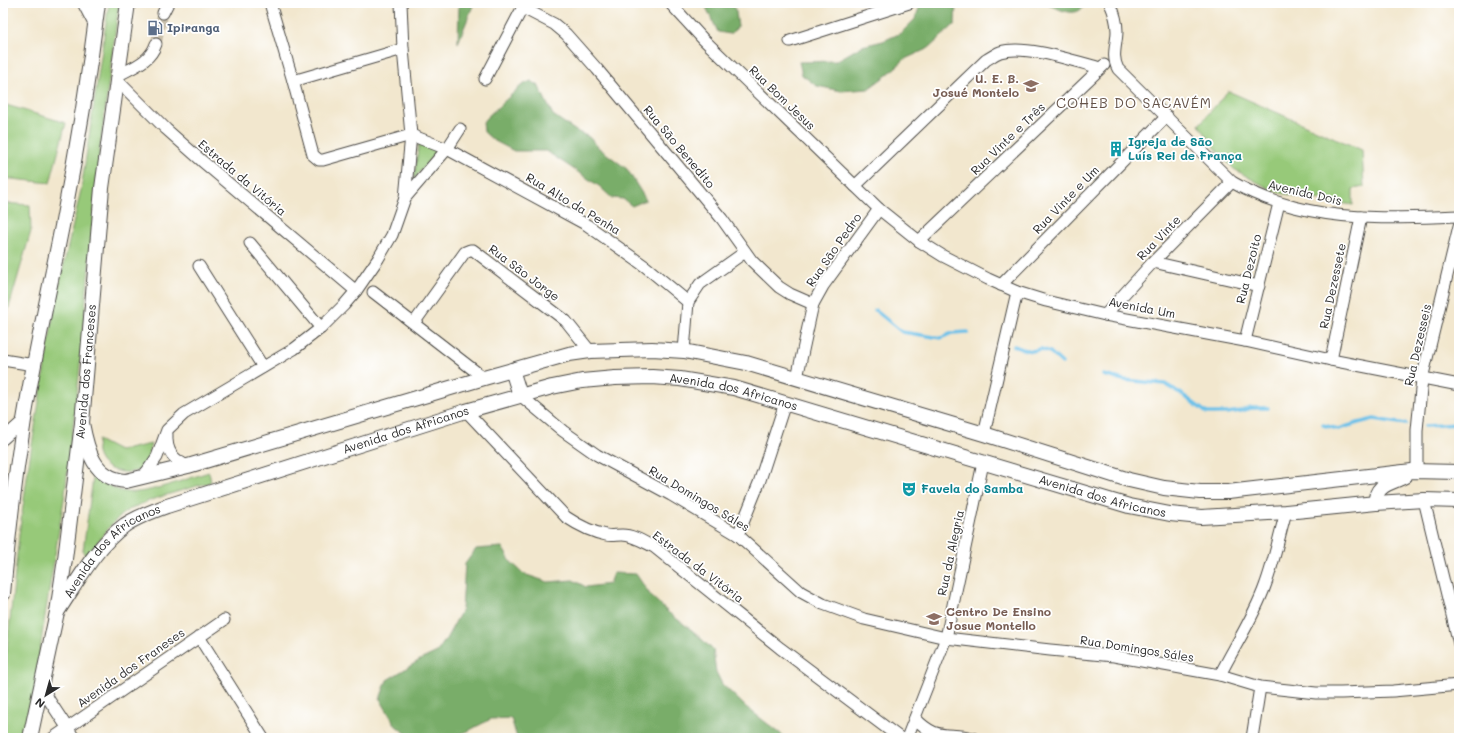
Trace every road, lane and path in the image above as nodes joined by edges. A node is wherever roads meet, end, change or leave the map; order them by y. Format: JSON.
{"nodes":[{"id":1,"x":83,"y":3,"type":"edge"},
{"id":2,"x":98,"y":3,"type":"edge"},
{"id":3,"x":128,"y":3,"type":"edge"},
{"id":4,"x":270,"y":3,"type":"edge"},
{"id":5,"x":401,"y":3,"type":"edge"},
{"id":6,"x":670,"y":3,"type":"edge"},
{"id":7,"x":909,"y":3,"type":"edge"},
{"id":8,"x":1110,"y":3,"type":"edge"},
{"id":9,"x":524,"y":6,"type":"edge"},
{"id":10,"x":95,"y":26,"type":"junction"},
{"id":11,"x":790,"y":41,"type":"dead end"},
{"id":12,"x":156,"y":44,"type":"tunnel mouth"},
{"id":13,"x":403,"y":49,"type":"junction"},
{"id":14,"x":1114,"y":55,"type":"junction"},
{"id":15,"x":1100,"y":68,"type":"junction"},
{"id":16,"x":117,"y":77,"type":"junction"},
{"id":17,"x":485,"y":79,"type":"dead end"},
{"id":18,"x":293,"y":81,"type":"junction"},
{"id":19,"x":1167,"y":116,"type":"junction"},
{"id":20,"x":460,"y":129,"type":"dead end"},
{"id":21,"x":412,"y":135,"type":"junction"},
{"id":22,"x":447,"y":149,"type":"junction"},
{"id":23,"x":1232,"y":182,"type":"junction"},
{"id":24,"x":854,"y":186,"type":"junction"},
{"id":25,"x":405,"y":198,"type":"junction"},
{"id":26,"x":1280,"y":203,"type":"junction"},
{"id":27,"x":878,"y":208,"type":"junction"},
{"id":28,"x":1459,"y":216,"type":"edge"},
{"id":29,"x":1361,"y":217,"type":"junction"},
{"id":30,"x":1459,"y":226,"type":"edge"},
{"id":31,"x":919,"y":241,"type":"junction"},
{"id":32,"x":250,"y":243,"type":"dead end"},
{"id":33,"x":744,"y":252,"type":"junction"},
{"id":34,"x":1153,"y":262,"type":"junction"},
{"id":35,"x":199,"y":266,"type":"dead end"},
{"id":36,"x":1001,"y":285,"type":"junction"},
{"id":37,"x":1258,"y":286,"type":"junction"},
{"id":38,"x":356,"y":291,"type":"junction"},
{"id":39,"x":373,"y":292,"type":"dead end"},
{"id":40,"x":1017,"y":292,"type":"junction"},
{"id":41,"x":688,"y":302,"type":"junction"},
{"id":42,"x":814,"y":304,"type":"junction"},
{"id":43,"x":1105,"y":314,"type":"junction"},
{"id":44,"x":414,"y":323,"type":"junction"},
{"id":45,"x":321,"y":328,"type":"junction"},
{"id":46,"x":1245,"y":341,"type":"junction"},
{"id":47,"x":684,"y":350,"type":"junction"},
{"id":48,"x":590,"y":351,"type":"junction"},
{"id":49,"x":3,"y":360,"type":"edge"},
{"id":50,"x":1331,"y":360,"type":"junction"},
{"id":51,"x":34,"y":365,"type":"junction"},
{"id":52,"x":263,"y":367,"type":"junction"},
{"id":53,"x":512,"y":370,"type":"junction"},
{"id":54,"x":484,"y":378,"type":"junction"},
{"id":55,"x":797,"y":378,"type":"junction"},
{"id":56,"x":1422,"y":379,"type":"junction"},
{"id":57,"x":1459,"y":385,"type":"edge"},
{"id":58,"x":520,"y":395,"type":"junction"},
{"id":59,"x":785,"y":403,"type":"junction"},
{"id":60,"x":466,"y":411,"type":"junction"},
{"id":61,"x":24,"y":420,"type":"junction"},
{"id":62,"x":82,"y":424,"type":"junction"},
{"id":63,"x":167,"y":430,"type":"junction"},
{"id":64,"x":984,"y":434,"type":"junction"},
{"id":65,"x":3,"y":439,"type":"edge"},
{"id":66,"x":983,"y":463,"type":"junction"},
{"id":67,"x":188,"y":466,"type":"junction"},
{"id":68,"x":1415,"y":471,"type":"junction"},
{"id":69,"x":1459,"y":472,"type":"edge"},
{"id":70,"x":141,"y":478,"type":"junction"},
{"id":71,"x":1424,"y":500,"type":"junction"},
{"id":72,"x":1459,"y":501,"type":"edge"},
{"id":73,"x":1376,"y":503,"type":"junction"},
{"id":74,"x":1286,"y":512,"type":"junction"},
{"id":75,"x":7,"y":518,"type":"edge"},
{"id":76,"x":738,"y":535,"type":"junction"},
{"id":77,"x":3,"y":594,"type":"edge"},
{"id":78,"x":57,"y":612,"type":"junction"},
{"id":79,"x":224,"y":620,"type":"dead end"},
{"id":80,"x":199,"y":637,"type":"junction"},
{"id":81,"x":946,"y":638,"type":"junction"},
{"id":82,"x":1459,"y":644,"type":"edge"},
{"id":83,"x":1220,"y":675,"type":"junction"},
{"id":84,"x":42,"y":684,"type":"junction"},
{"id":85,"x":1459,"y":685,"type":"edge"},
{"id":86,"x":1260,"y":687,"type":"junction"},
{"id":87,"x":915,"y":718,"type":"junction"},
{"id":88,"x":68,"y":728,"type":"junction"},
{"id":89,"x":30,"y":738,"type":"edge"},
{"id":90,"x":53,"y":738,"type":"edge"},
{"id":91,"x":74,"y":738,"type":"edge"},
{"id":92,"x":263,"y":738,"type":"edge"},
{"id":93,"x":900,"y":738,"type":"edge"},
{"id":94,"x":907,"y":738,"type":"edge"},
{"id":95,"x":973,"y":738,"type":"edge"},
{"id":96,"x":1252,"y":738,"type":"edge"}],
"edges":[{"from":1,"to":10,"type":"street"},
{"from":2,"to":10,"type":"main road"},
{"from":3,"to":16,"type":"main road","name":"Avenida dos Franceses"},
{"from":4,"to":18,"type":"street"},
{"from":5,"to":13,"type":"street"},
{"from":6,"to":24,"type":"street","name":"Rua Bom Jesus"},
{"from":7,"to":11,"type":"street"},
{"from":8,"to":14,"type":"street"},
{"from":9,"to":17,"type":"street"},
{"from":9,"to":33,"type":"street","name":"Rua São Benedito"},
{"from":10,"to":51,"type":"main road"},
{"from":12,"to":16,"type":"street"},
{"from":13,"to":18,"type":"street"},
{"from":13,"to":21,"type":"street"},
{"from":14,"to":15,"type":"street","name":"Rua Vinte e Três"},
{"from":14,"to":19,"type":"street","name":"Avenida Dois"},
{"from":15,"to":24,"type":"street"},
{"from":15,"to":31,"type":"street","name":"Rua Vinte e Três"},
{"from":16,"to":38,"type":"street","name":"Estrada da Vitória"},
{"from":16,"to":62,"type":"main road","name":"Avenida dos Franceses"},
{"from":18,"to":21,"type":"street"},
{"from":19,"to":23,"type":"street","name":"Avenida Dois"},
{"from":19,"to":36,"type":"street","name":"Rua Vinte e Um"},
{"from":20,"to":22,"type":"street"},
{"from":21,"to":22,"type":"street","name":"Rua Alto da Penha"},
{"from":21,"to":25,"type":"street"},
{"from":22,"to":25,"type":"street"},
{"from":22,"to":41,"type":"street","name":"Rua Alto da Penha"},
{"from":23,"to":26,"type":"street","name":"Avenida Dois"},
{"from":23,"to":34,"type":"street","name":"Rua Vinte"},
{"from":24,"to":27,"type":"street","name":"Rua Bom Jesus"},
{"from":25,"to":38,"type":"street"},
{"from":26,"to":29,"type":"street","name":"Avenida Dois"},
{"from":26,"to":37,"type":"street","name":"Rua Dezoito"},
{"from":27,"to":31,"type":"street","name":"Avenida Um"},
{"from":27,"to":42,"type":"street","name":"Rua São Pedro"},
{"from":28,"to":29,"type":"street","name":"Avenida Dois"},
{"from":29,"to":50,"type":"street","name":"Rua Dezessete"},
{"from":30,"to":56,"type":"street","name":"Rua Dezesseis"},
{"from":31,"to":36,"type":"street","name":"Avenida Um"},
{"from":32,"to":45,"type":"street"},
{"from":33,"to":41,"type":"street"},
{"from":33,"to":42,"type":"street","name":"Rua São Benedito"},
{"from":34,"to":37,"type":"street"},
{"from":34,"to":43,"type":"street","name":"Rua Vinte"},
{"from":35,"to":52,"type":"street"},
{"from":36,"to":40,"type":"street","name":"Avenida Um"},
{"from":37,"to":46,"type":"street","name":"Rua Dezoito"},
{"from":38,"to":45,"type":"street"},
{"from":39,"to":44,"type":"street"},
{"from":40,"to":43,"type":"street","name":"Avenida Um"},
{"from":40,"to":64,"type":"street"},
{"from":41,"to":47,"type":"street"},
{"from":42,"to":55,"type":"street","name":"Rua São Pedro"},
{"from":43,"to":46,"type":"street","name":"Avenida Um"},
{"from":44,"to":48,"type":"street","name":"Rua São Jorge"},
{"from":44,"to":54,"type":"street"},
{"from":45,"to":52,"type":"street"},
{"from":46,"to":50,"type":"street","name":"Avenida Um"},
{"from":47,"to":48,"type":"main road","name":"Avenida dos Africanos"},
{"from":47,"to":55,"type":"main road","name":"Avenida dos Africanos"},
{"from":48,"to":53,"type":"main road","name":"Avenida dos Africanos"},
{"from":49,"to":51,"type":"street"},
{"from":50,"to":56,"type":"street","name":"Avenida Um"},
{"from":51,"to":61,"type":"main road"},
{"from":52,"to":63,"type":"street"},
{"from":53,"to":54,"type":"main road","name":"Avenida dos Africanos"},
{"from":53,"to":58,"type":"main road"},
{"from":54,"to":67,"type":"main road","name":"Avenida dos Africanos"},
{"from":55,"to":64,"type":"main road","name":"Avenida dos Africanos"},
{"from":56,"to":57,"type":"street","name":"Avenida Um"},
{"from":56,"to":68,"type":"street","name":"Rua Dezesseis"},
{"from":58,"to":59,"type":"main road","name":"Avenida dos Africanos"},
{"from":58,"to":60,"type":"main road","name":"Avenida dos Africanos"},
{"from":58,"to":76,"type":"street","name":"Rua Domingos Sáles"},
{"from":59,"to":66,"type":"main road","name":"Avenida dos Africanos"},
{"from":59,"to":76,"type":"street"},
{"from":60,"to":78,"type":"main road","name":"Avenida dos Africanos"},
{"from":60,"to":93,"type":"street","name":"Estrada da Vitória"},
{"from":61,"to":65,"type":"street"},
{"from":61,"to":75,"type":"main road"},
{"from":62,"to":70,"type":"main road","name":"Avenida dos Africanos"},
{"from":62,"to":78,"type":"main road","name":"Avenida dos Franceses"},
{"from":63,"to":67,"type":"street"},
{"from":63,"to":70,"type":"street"},
{"from":64,"to":68,"type":"main road","name":"Avenida dos Africanos"},
{"from":66,"to":74,"type":"main road","name":"Avenida dos Africanos"},
{"from":66,"to":81,"type":"street","name":"Rua da Alegria"},
{"from":67,"to":70,"type":"main road","name":"Avenida dos Africanos"},
{"from":68,"to":69,"type":"main road","name":"Avenida dos Africanos"},
{"from":68,"to":73,"type":"main road"},
{"from":71,"to":72,"type":"main road","name":"Avenida dos Africanos"},
{"from":71,"to":73,"type":"main road","name":"Avenida dos Africanos"},
{"from":71,"to":82,"type":"street"},
{"from":73,"to":74,"type":"main road","name":"Avenida dos Africanos"},
{"from":74,"to":83,"type":"street"},
{"from":75,"to":77,"type":"main road"},
{"from":76,"to":81,"type":"street","name":"Rua Domingos Sáles"},
{"from":78,"to":84,"type":"main road","name":"Avenida dos Franceses"},
{"from":79,"to":80,"type":"street","name":"Avenida dos Franeses"},
{"from":80,"to":88,"type":"street","name":"Avenida dos Franeses"},
{"from":80,"to":92,"type":"street"},
{"from":81,"to":83,"type":"street","name":"Rua Domingos Sáles"},
{"from":81,"to":87,"type":"street","name":"Rua da Alegria"},
{"from":83,"to":86,"type":"street","name":"Rua Domingos Sáles"},
{"from":84,"to":88,"type":"street"},
{"from":84,"to":89,"type":"main road","name":"Avenida dos Franceses"},
{"from":85,"to":86,"type":"street","name":"Rua Domingos Sáles"},
{"from":86,"to":96,"type":"street"},
{"from":87,"to":94,"type":"street","name":"Rua da Alegria"},
{"from":87,"to":95,"type":"street"},
{"from":88,"to":90,"type":"street","name":"Avenida dos Franeses"},
{"from":88,"to":91,"type":"street"}]}
